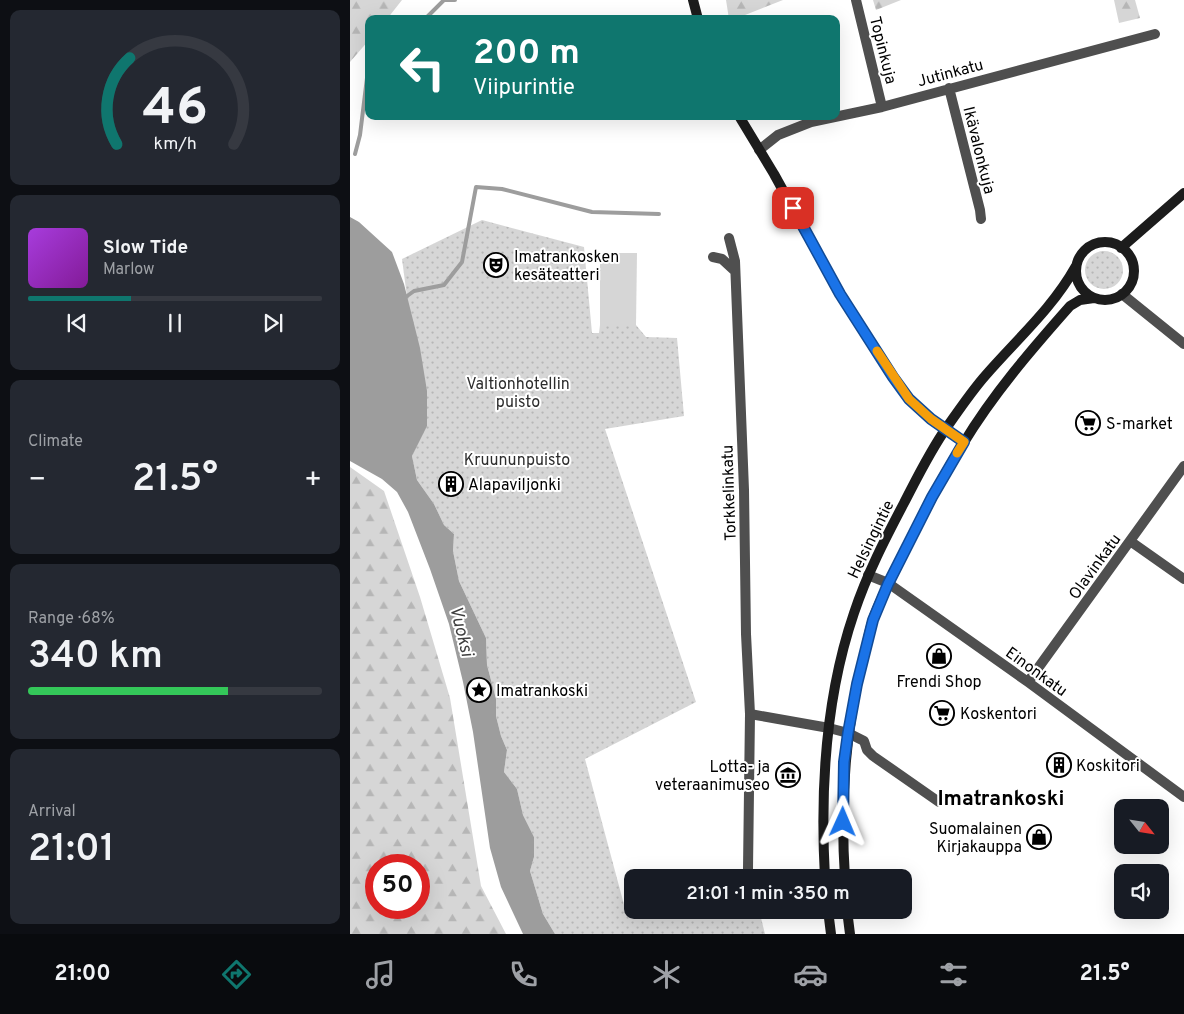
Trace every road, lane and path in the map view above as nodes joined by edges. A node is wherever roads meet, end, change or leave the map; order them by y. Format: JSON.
{"nodes":[{"id":1,"x":693,"y":0,"type":"edge"},
{"id":2,"x":856,"y":0,"type":"edge"},
{"id":3,"x":697,"y":15,"type":"edge"},
{"id":4,"x":1155,"y":34,"type":"dead end"},
{"id":5,"x":949,"y":88,"type":"junction"},
{"id":6,"x":882,"y":107,"type":"junction"},
{"id":7,"x":840,"y":116,"type":"edge"},
{"id":8,"x":741,"y":120,"type":"edge"},
{"id":9,"x":820,"y":120,"type":"edge"},
{"id":10,"x":759,"y":150,"type":"junction"},
{"id":11,"x":1184,"y":193,"type":"edge"},
{"id":12,"x":981,"y":219,"type":"dead end"},
{"id":13,"x":729,"y":238,"type":"dead end"},
{"id":14,"x":1121,"y":248,"type":"junction"},
{"id":15,"x":713,"y":257,"type":"dead end"},
{"id":16,"x":1076,"y":266,"type":"junction"},
{"id":17,"x":735,"y":272,"type":"junction"},
{"id":18,"x":1122,"y":294,"type":"junction"},
{"id":19,"x":1094,"y":298,"type":"junction"},
{"id":20,"x":1184,"y":344,"type":"edge"},
{"id":21,"x":945,"y":429,"type":"junction"},
{"id":22,"x":964,"y":442,"type":"junction"},
{"id":23,"x":1184,"y":466,"type":"edge"},
{"id":24,"x":1130,"y":541,"type":"junction"},
{"id":25,"x":868,"y":575,"type":"junction"},
{"id":26,"x":1184,"y":579,"type":"edge"},
{"id":27,"x":888,"y":584,"type":"junction"},
{"id":28,"x":1028,"y":682,"type":"junction"},
{"id":29,"x":750,"y":714,"type":"junction"},
{"id":30,"x":829,"y":728,"type":"junction"},
{"id":31,"x":848,"y":733,"type":"junction"},
{"id":32,"x":1184,"y":797,"type":"edge"},
{"id":33,"x":939,"y":802,"type":"dead end"},
{"id":34,"x":748,"y":869,"type":"dead end"},
{"id":35,"x":825,"y":869,"type":"edge"},
{"id":36,"x":844,"y":869,"type":"edge"},
{"id":37,"x":829,"y":919,"type":"edge"},
{"id":38,"x":848,"y":919,"type":"edge"},
{"id":39,"x":831,"y":934,"type":"edge"},
{"id":40,"x":850,"y":934,"type":"edge"}],
"edges":[{"from":1,"to":3,"type":"main road"},
{"from":2,"to":6,"type":"street","name":"Topinkuja"},
{"from":4,"to":5,"type":"street","name":"Jutinkatu"},
{"from":5,"to":6,"type":"street","name":"Jutinkatu"},
{"from":5,"to":12,"type":"street","name":"Ikävalonkuja"},
{"from":6,"to":7,"type":"street","name":"Jutinkatu"},
{"from":8,"to":10,"type":"main road"},
{"from":9,"to":10,"type":"street","name":"Jutinkatu"},
{"from":10,"to":21,"type":"main road"},
{"from":11,"to":14,"type":"main road"},
{"from":13,"to":17,"type":"street","name":"Torkkelinkatu"},
{"from":14,"to":16,"type":"main road"},
{"from":14,"to":18,"type":"main road"},
{"from":15,"to":17,"type":"street"},
{"from":16,"to":19,"type":"main road"},
{"from":16,"to":21,"type":"main road","name":"Helsingintie"},
{"from":17,"to":29,"type":"street","name":"Torkkelinkatu"},
{"from":18,"to":19,"type":"main road"},
{"from":18,"to":20,"type":"street"},
{"from":19,"to":22,"type":"main road"},
{"from":21,"to":22,"type":"main road"},
{"from":21,"to":25,"type":"main road","name":"Helsingintie"},
{"from":22,"to":27,"type":"main road"},
{"from":23,"to":24,"type":"street","name":"Olavinkatu"},
{"from":24,"to":26,"type":"street"},
{"from":24,"to":28,"type":"street","name":"Olavinkatu"},
{"from":25,"to":27,"type":"street","name":"Einonkatu"},
{"from":25,"to":30,"type":"main road","name":"Helsingintie"},
{"from":27,"to":28,"type":"street","name":"Einonkatu"},
{"from":27,"to":31,"type":"main road"},
{"from":28,"to":32,"type":"street","name":"Einonkatu"},
{"from":29,"to":30,"type":"street"},
{"from":29,"to":34,"type":"street","name":"Torkkelinkatu"},
{"from":30,"to":31,"type":"street"},
{"from":30,"to":35,"type":"main road","name":"Helsingintie"},
{"from":31,"to":33,"type":"street"},
{"from":31,"to":36,"type":"main road"},
{"from":37,"to":39,"type":"main road"},
{"from":38,"to":40,"type":"main road"}]}
